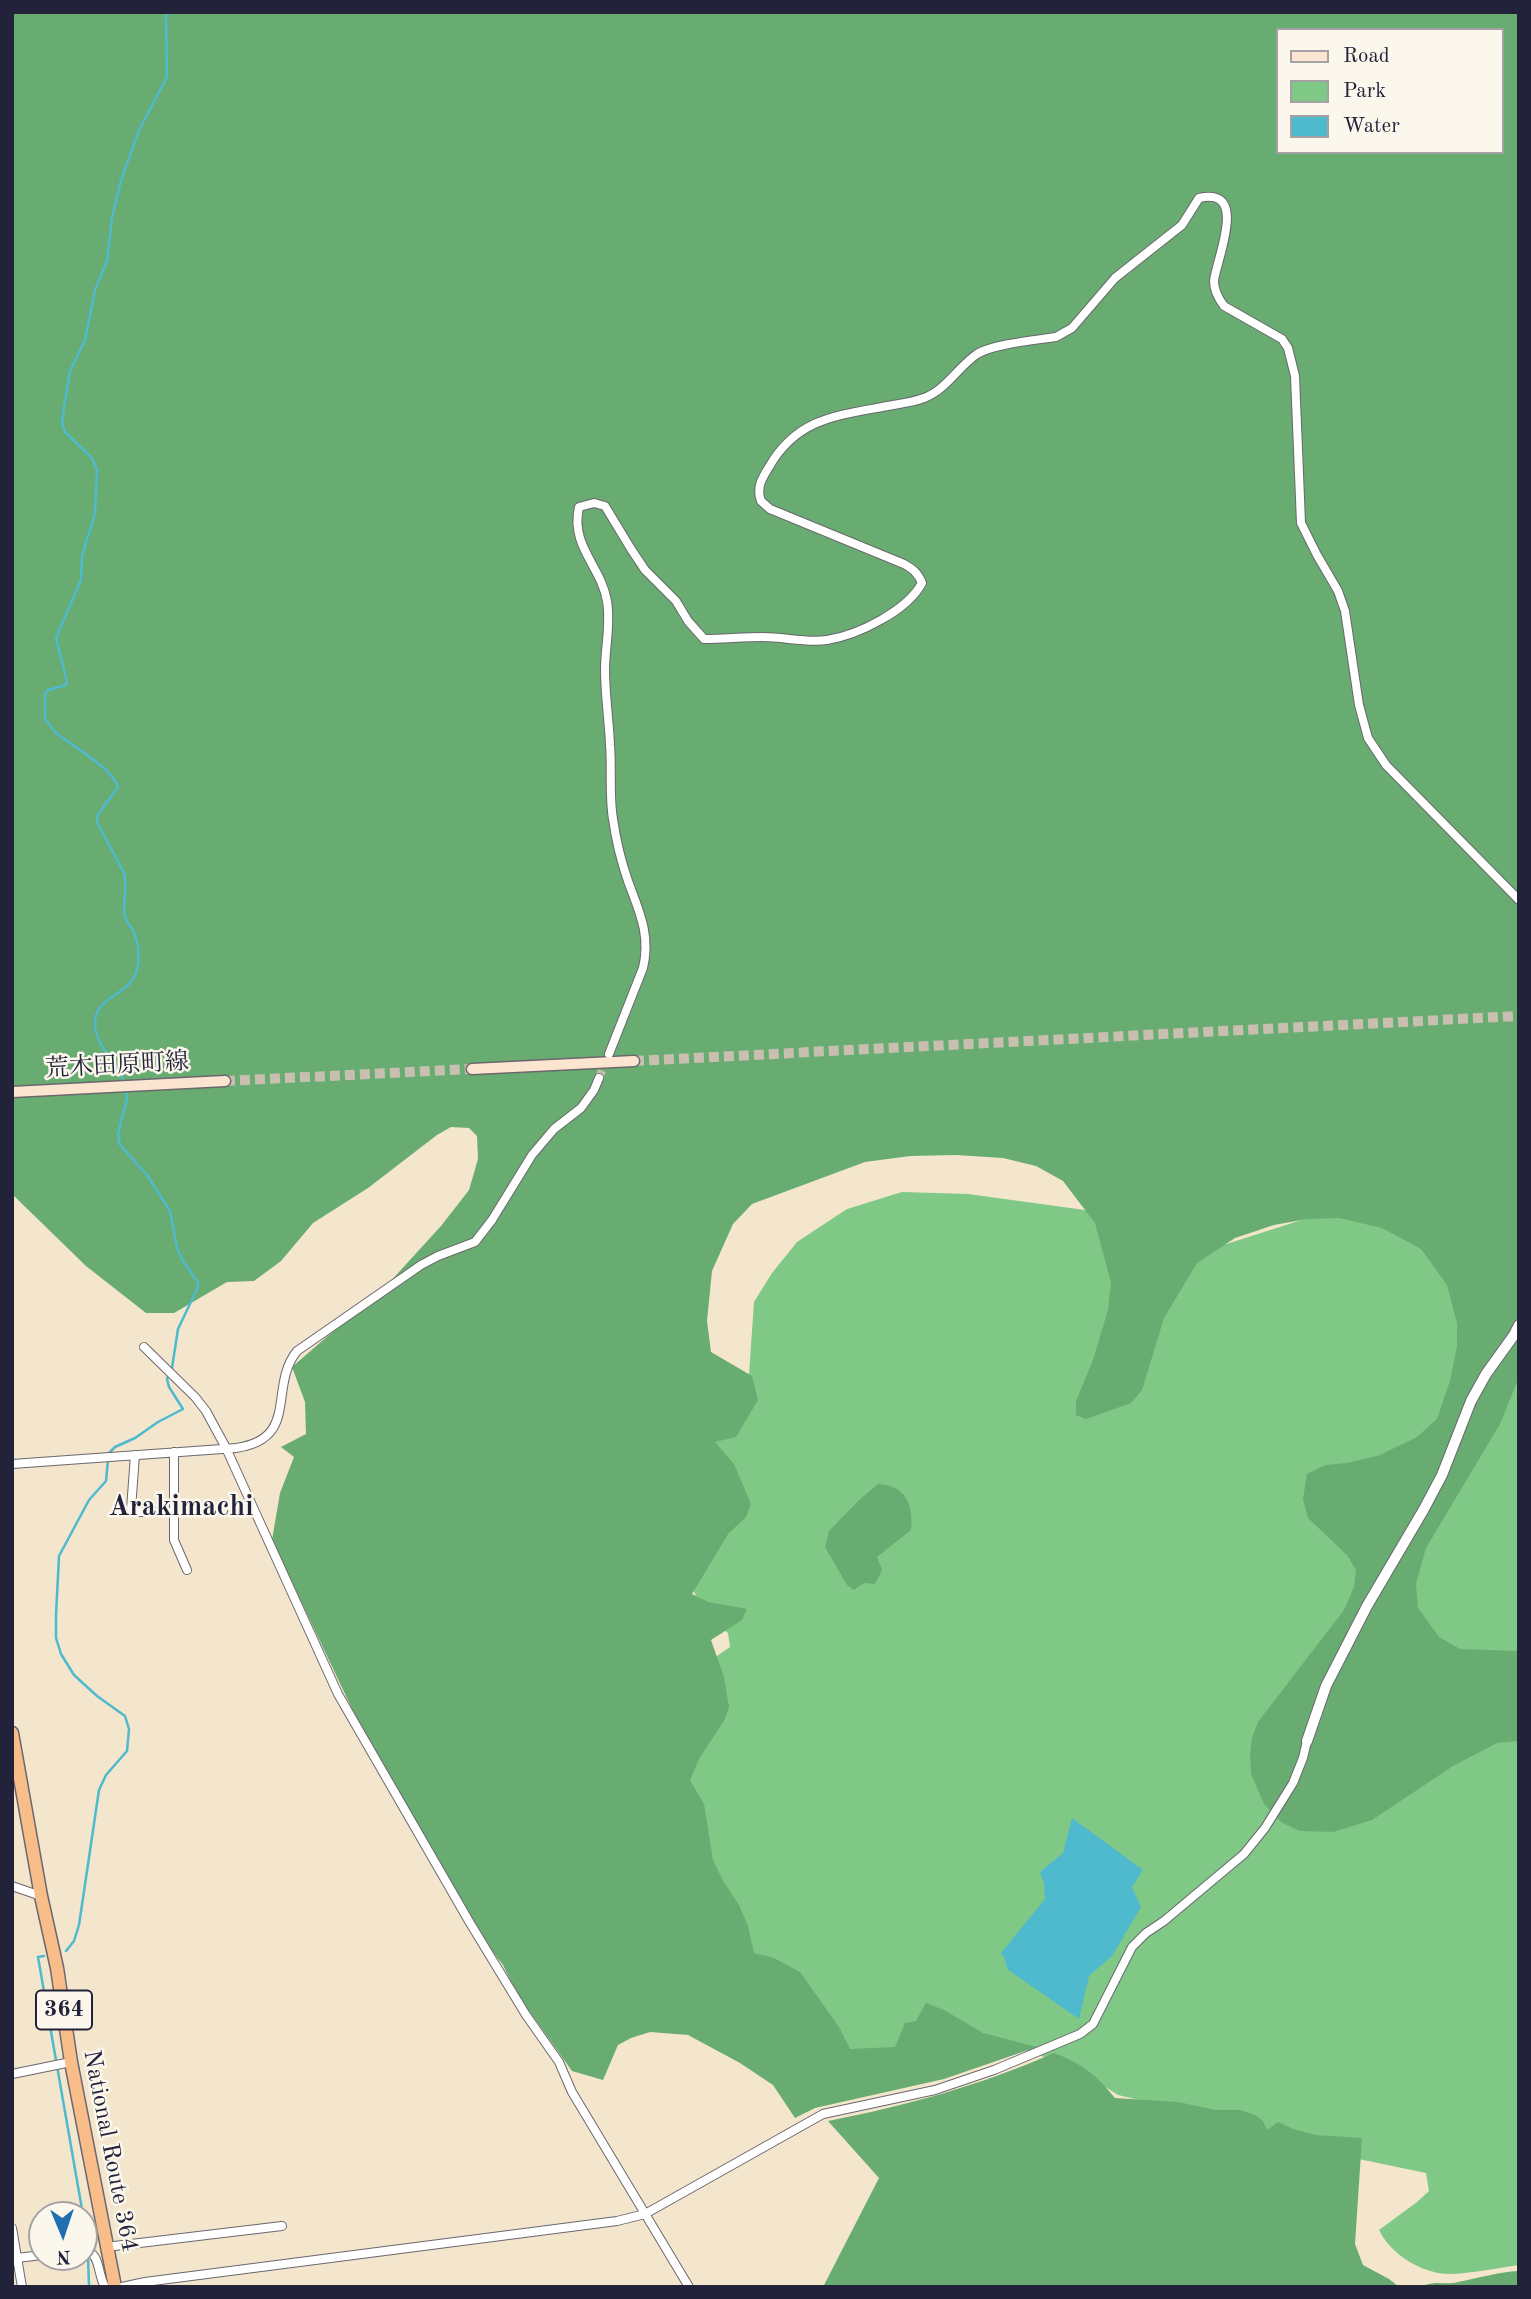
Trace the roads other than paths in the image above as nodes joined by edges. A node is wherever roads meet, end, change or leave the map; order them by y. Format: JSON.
{"nodes":[{"id":1,"x":1519,"y":900,"type":"edge"},
{"id":2,"x":609,"y":1054,"type":"tunnel mouth"},
{"id":3,"x":634,"y":1062,"type":"tunnel mouth"},
{"id":4,"x":472,"y":1069,"type":"tunnel mouth"},
{"id":5,"x":599,"y":1078,"type":"tunnel mouth"},
{"id":6,"x":225,"y":1081,"type":"tunnel mouth"},
{"id":7,"x":12,"y":1092,"type":"edge"},
{"id":8,"x":1519,"y":1325,"type":"edge"},
{"id":9,"x":144,"y":1347,"type":"dead end"},
{"id":10,"x":226,"y":1448,"type":"junction"},
{"id":11,"x":174,"y":1452,"type":"junction"},
{"id":12,"x":135,"y":1455,"type":"junction"},
{"id":13,"x":12,"y":1464,"type":"edge"},
{"id":14,"x":174,"y":1512,"type":"junction"},
{"id":15,"x":187,"y":1570,"type":"dead end"},
{"id":16,"x":12,"y":1733,"type":"edge"},
{"id":17,"x":1307,"y":1741,"type":"joint"},
{"id":18,"x":12,"y":1886,"type":"edge"},
{"id":19,"x":41,"y":1896,"type":"junction"},
{"id":20,"x":71,"y":2062,"type":"junction"},
{"id":21,"x":12,"y":2074,"type":"edge"},
{"id":22,"x":645,"y":2214,"type":"junction"},
{"id":23,"x":282,"y":2226,"type":"dead end"},
{"id":24,"x":12,"y":2228,"type":"edge"},
{"id":25,"x":106,"y":2247,"type":"junction"},
{"id":26,"x":28,"y":2257,"type":"edge"},
{"id":27,"x":17,"y":2258,"type":"junction"},
{"id":28,"x":98,"y":2268,"type":"edge"},
{"id":29,"x":22,"y":2287,"type":"edge"},
{"id":30,"x":105,"y":2287,"type":"edge"},
{"id":31,"x":115,"y":2287,"type":"edge"},
{"id":32,"x":122,"y":2287,"type":"edge"},
{"id":33,"x":689,"y":2287,"type":"edge"}],
"edges":[{"from":1,"to":2,"type":"street"},
{"from":3,"to":4,"type":"main road"},
{"from":5,"to":10,"type":"street"},
{"from":6,"to":7,"type":"main road","name":"荒木田原町線"},
{"from":8,"to":17,"type":"street"},
{"from":9,"to":10,"type":"street"},
{"from":10,"to":11,"type":"street"},
{"from":10,"to":22,"type":"street"},
{"from":11,"to":12,"type":"street"},
{"from":11,"to":14,"type":"street"},
{"from":12,"to":13,"type":"street"},
{"from":12,"to":14,"type":"street"},
{"from":14,"to":15,"type":"street"},
{"from":16,"to":19,"type":"highway","name":"National Route 364","number":"364"},
{"from":17,"to":22,"type":"street"},
{"from":18,"to":19,"type":"street"},
{"from":19,"to":20,"type":"highway","name":"National Route 364","number":"364"},
{"from":20,"to":21,"type":"street"},
{"from":20,"to":25,"type":"highway","name":"National Route 364","number":"364"},
{"from":22,"to":32,"type":"street"},
{"from":22,"to":33,"type":"street"},
{"from":23,"to":25,"type":"street"},
{"from":24,"to":27,"type":"street"},
{"from":25,"to":31,"type":"highway","name":"National Route 364","number":"364"},
{"from":26,"to":27,"type":"street"},
{"from":27,"to":29,"type":"street"},
{"from":28,"to":30,"type":"street"}]}
